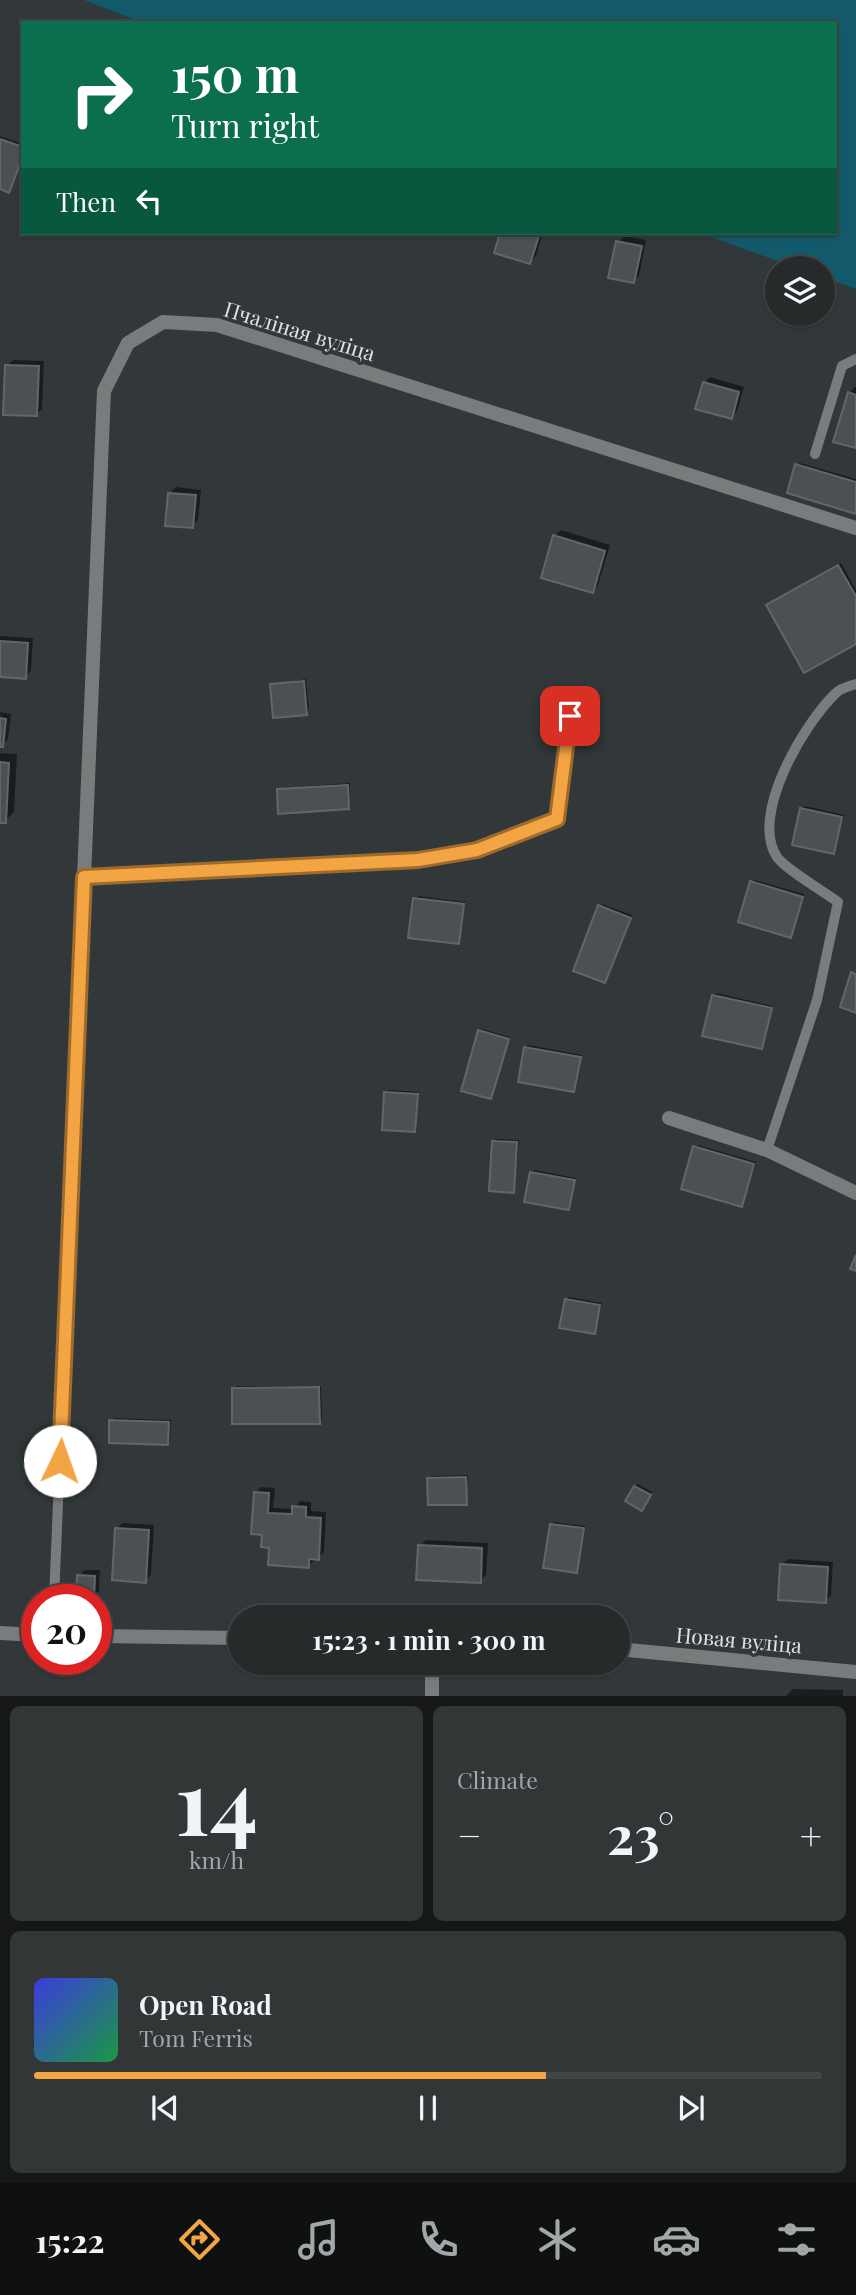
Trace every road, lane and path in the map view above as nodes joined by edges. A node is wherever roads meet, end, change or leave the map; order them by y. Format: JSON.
{"nodes":[{"id":1,"x":856,"y":359,"type":"edge"},
{"id":2,"x":815,"y":454,"type":"dead end"},
{"id":3,"x":856,"y":528,"type":"edge"},
{"id":4,"x":856,"y":684,"type":"edge"},
{"id":5,"x":570,"y":716,"type":"dead end"},
{"id":6,"x":84,"y":877,"type":"junction"},
{"id":7,"x":669,"y":1118,"type":"dead end"},
{"id":8,"x":767,"y":1150,"type":"junction"},
{"id":9,"x":856,"y":1193,"type":"edge"},
{"id":10,"x":55,"y":1584,"type":"edge"},
{"id":11,"x":0,"y":1633,"type":"edge"},
{"id":12,"x":21,"y":1634,"type":"edge"},
{"id":13,"x":112,"y":1636,"type":"edge"},
{"id":14,"x":228,"y":1637,"type":"edge"},
{"id":15,"x":630,"y":1650,"type":"edge"},
{"id":16,"x":856,"y":1672,"type":"edge"},
{"id":17,"x":432,"y":1675,"type":"edge"},
{"id":18,"x":432,"y":1696,"type":"edge"}],
"edges":[{"from":1,"to":2,"type":"lane"},
{"from":3,"to":6,"type":"street","name":"Пчаліная вуліца"},
{"from":4,"to":8,"type":"lane"},
{"from":5,"to":6,"type":"lane"},
{"from":6,"to":10,"type":"lane"},
{"from":7,"to":8,"type":"street"},
{"from":8,"to":9,"type":"street"},
{"from":11,"to":12,"type":"street"},
{"from":13,"to":14,"type":"street"},
{"from":15,"to":16,"type":"street","name":"Новая вуліца"},
{"from":17,"to":18,"type":"street"}]}
